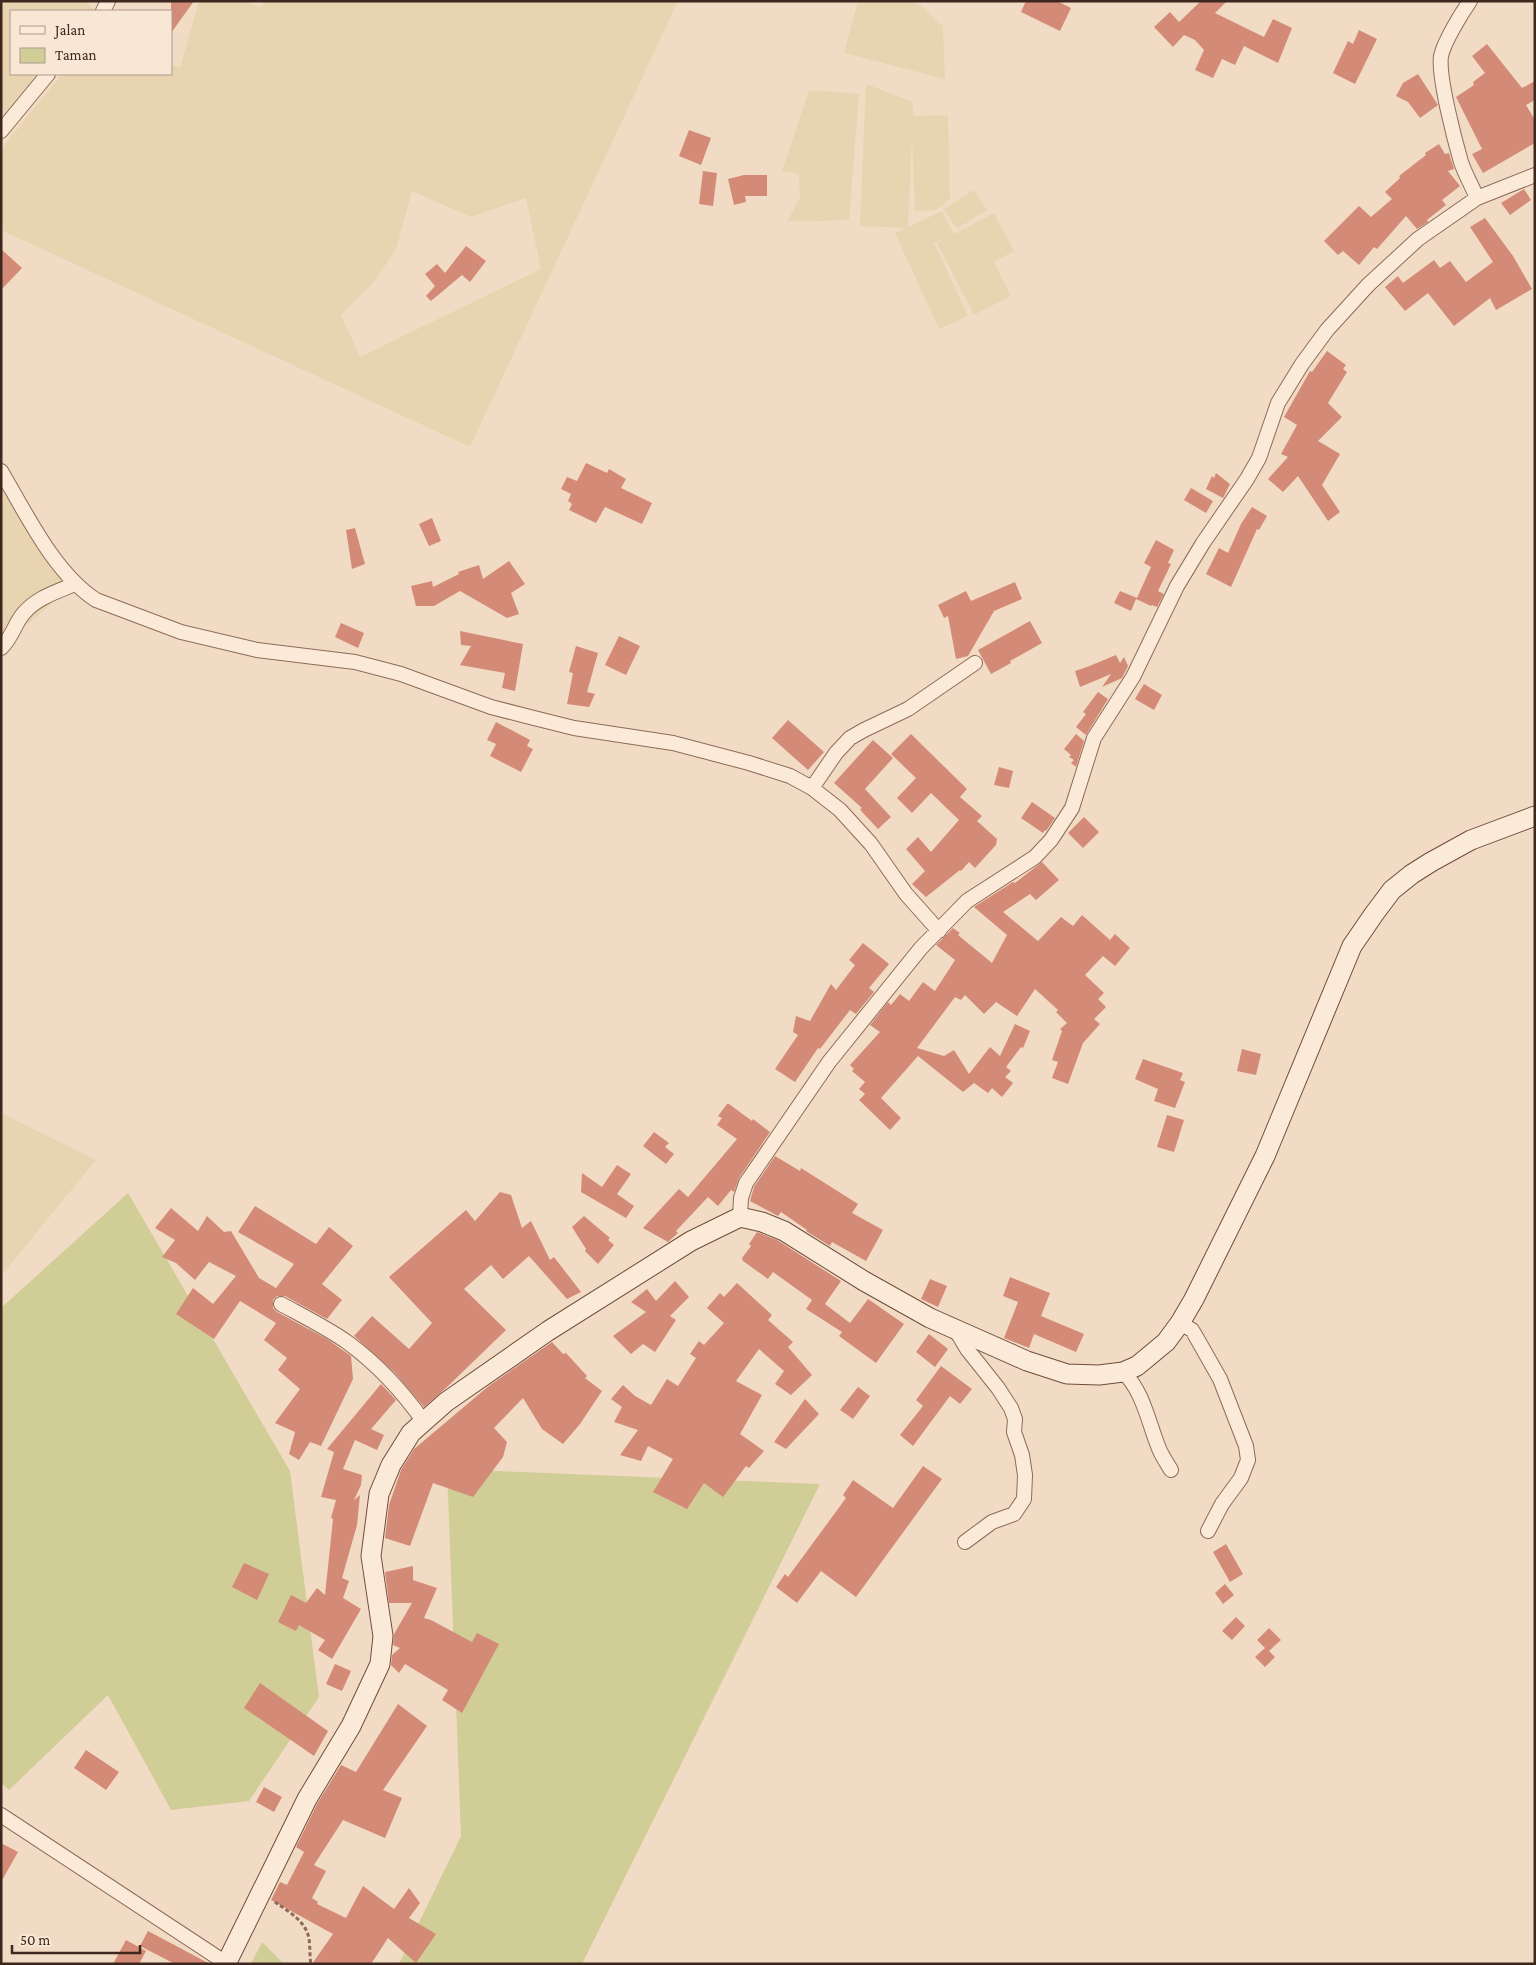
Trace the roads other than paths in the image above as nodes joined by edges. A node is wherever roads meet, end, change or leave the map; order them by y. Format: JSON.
{"nodes":[{"id":1,"x":1470,"y":1,"type":"edge"},
{"id":2,"x":47,"y":75,"type":"edge"},
{"id":3,"x":1,"y":131,"type":"edge"},
{"id":4,"x":1535,"y":175,"type":"edge"},
{"id":5,"x":1477,"y":198,"type":"junction"},
{"id":6,"x":1,"y":471,"type":"edge"},
{"id":7,"x":75,"y":584,"type":"junction"},
{"id":8,"x":1,"y":648,"type":"edge"},
{"id":9,"x":975,"y":663,"type":"dead end"},
{"id":10,"x":812,"y":788,"type":"junction"},
{"id":11,"x":1535,"y":816,"type":"edge"},
{"id":12,"x":938,"y":931,"type":"junction"},
{"id":13,"x":740,"y":1217,"type":"junction"},
{"id":14,"x":281,"y":1304,"type":"dead end"},
{"id":15,"x":1180,"y":1323,"type":"junction"},
{"id":16,"x":955,"y":1329,"type":"junction"},
{"id":17,"x":1123,"y":1372,"type":"junction"},
{"id":18,"x":424,"y":1422,"type":"junction"},
{"id":19,"x":1171,"y":1470,"type":"dead end"},
{"id":20,"x":1208,"y":1531,"type":"dead end"},
{"id":21,"x":965,"y":1542,"type":"dead end"},
{"id":22,"x":1,"y":1814,"type":"edge"},
{"id":23,"x":226,"y":1963,"type":"edge"}],
"edges":[{"from":1,"to":5,"type":"street"},
{"from":2,"to":3,"type":"street"},
{"from":4,"to":5,"type":"street"},
{"from":5,"to":12,"type":"street"},
{"from":6,"to":7,"type":"street"},
{"from":7,"to":8,"type":"street"},
{"from":7,"to":10,"type":"street"},
{"from":9,"to":10,"type":"street"},
{"from":10,"to":12,"type":"street"},
{"from":11,"to":15,"type":"main road"},
{"from":12,"to":13,"type":"street"},
{"from":13,"to":16,"type":"main road"},
{"from":13,"to":18,"type":"main road"},
{"from":14,"to":18,"type":"street"},
{"from":15,"to":17,"type":"main road"},
{"from":15,"to":20,"type":"street"},
{"from":16,"to":17,"type":"main road"},
{"from":16,"to":21,"type":"street"},
{"from":17,"to":19,"type":"street"},
{"from":18,"to":23,"type":"main road"},
{"from":22,"to":23,"type":"street"}]}
